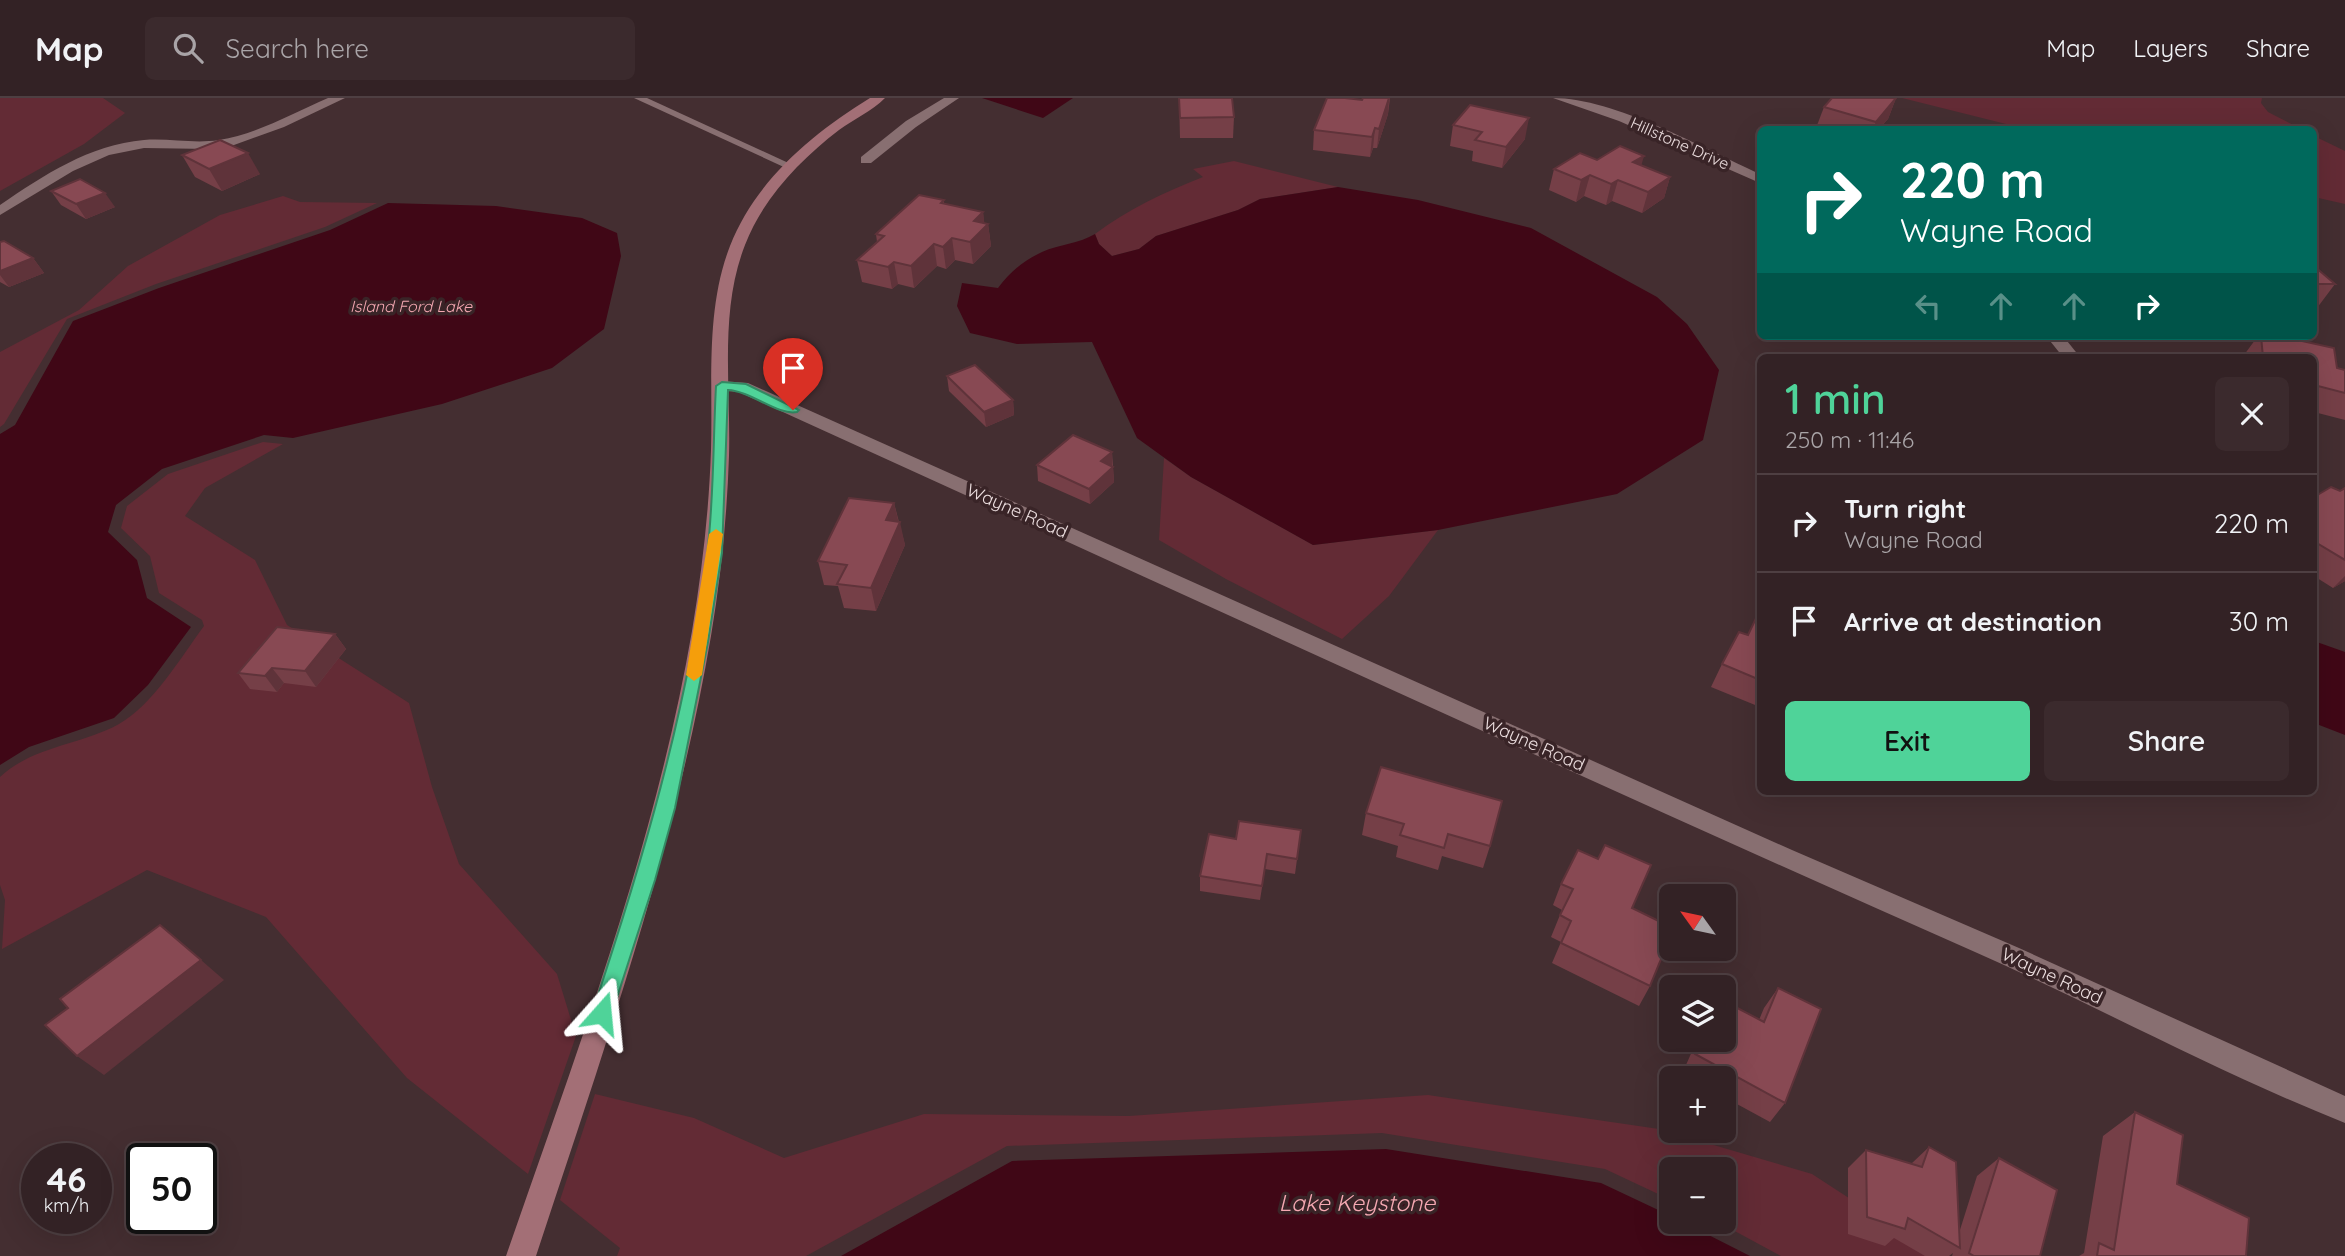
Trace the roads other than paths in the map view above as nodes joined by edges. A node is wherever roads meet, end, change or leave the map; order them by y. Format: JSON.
{"nodes":[{"id":1,"x":339,"y":98,"type":"edge"},
{"id":2,"x":639,"y":98,"type":"edge"},
{"id":3,"x":879,"y":98,"type":"edge"},
{"id":4,"x":953,"y":98,"type":"edge"},
{"id":5,"x":1559,"y":98,"type":"edge"},
{"id":6,"x":866,"y":160,"type":"dead end"},
{"id":7,"x":790,"y":166,"type":"junction"},
{"id":8,"x":1757,"y":178,"type":"edge"},
{"id":9,"x":0,"y":211,"type":"edge"},
{"id":10,"x":2057,"y":340,"type":"edge"},
{"id":11,"x":2069,"y":354,"type":"edge"},
{"id":12,"x":722,"y":386,"type":"junction"},
{"id":13,"x":2345,"y":1110,"type":"edge"},
{"id":14,"x":521,"y":1256,"type":"edge"}],
"edges":[{"from":1,"to":9,"type":"street"},
{"from":2,"to":7,"type":"lane"},
{"from":3,"to":7,"type":"main road"},
{"from":4,"to":6,"type":"street"},
{"from":5,"to":8,"type":"street","name":"Hillstone Drive"},
{"from":7,"to":12,"type":"main road"},
{"from":10,"to":11,"type":"street"},
{"from":12,"to":13,"type":"street","name":"Wayne Road"},
{"from":12,"to":14,"type":"main road"}]}
